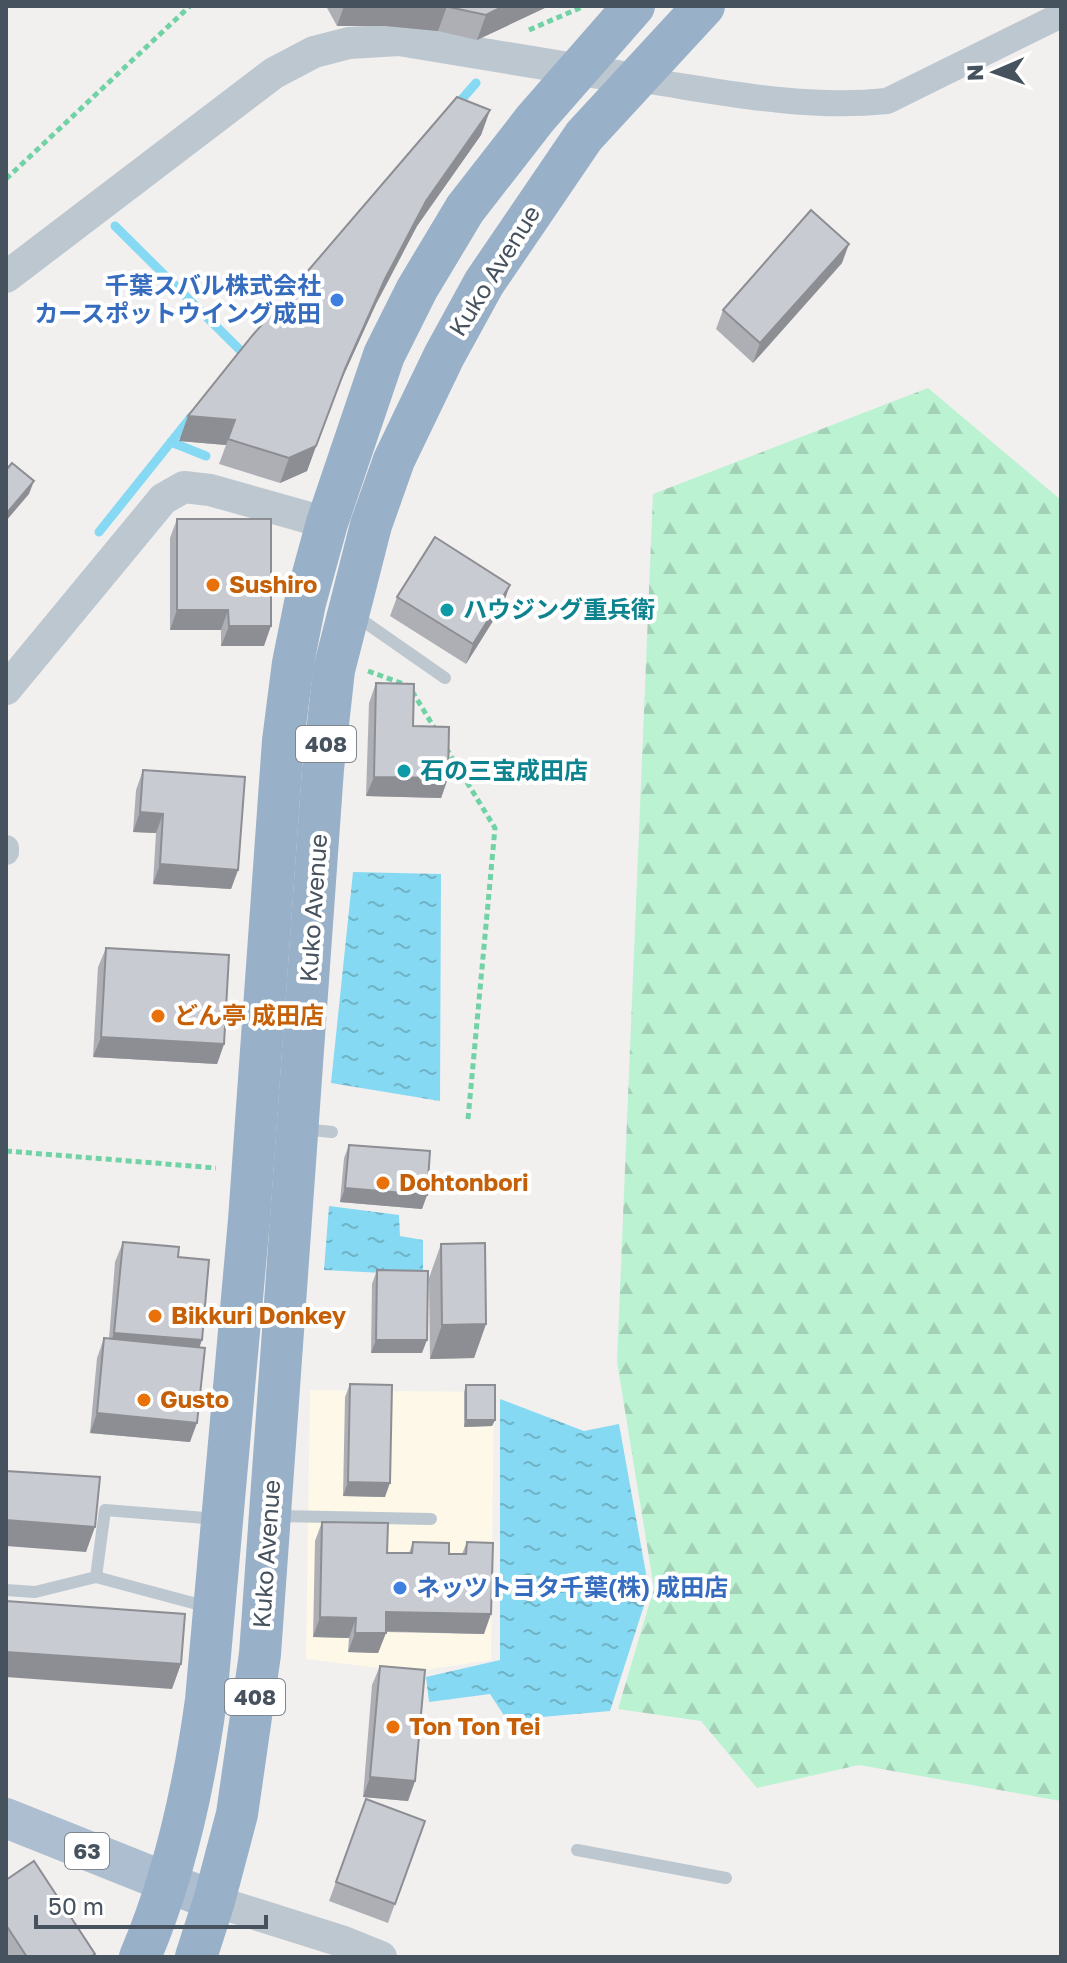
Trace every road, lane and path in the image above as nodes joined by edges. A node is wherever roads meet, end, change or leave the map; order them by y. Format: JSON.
{"nodes":[{"id":1,"x":190,"y":6,"type":"edge"},
{"id":2,"x":583,"y":6,"type":"edge"},
{"id":3,"x":634,"y":6,"type":"edge"},
{"id":4,"x":704,"y":6,"type":"edge"},
{"id":5,"x":1061,"y":15,"type":"edge"},
{"id":6,"x":526,"y":32,"type":"dead end"},
{"id":7,"x":578,"y":70,"type":"junction"},
{"id":8,"x":635,"y":79,"type":"junction"},
{"id":9,"x":6,"y":179,"type":"edge"},
{"id":10,"x":6,"y":277,"type":"edge"},
{"id":11,"x":327,"y":523,"type":"junction"},
{"id":12,"x":348,"y":609,"type":"junction"},
{"id":13,"x":337,"y":658,"type":"junction"},
{"id":14,"x":445,"y":678,"type":"dead end"},
{"id":15,"x":6,"y":689,"type":"edge"},
{"id":16,"x":468,"y":1119,"type":"dead end"},
{"id":17,"x":6,"y":1151,"type":"edge"},
{"id":18,"x":224,"y":1168,"type":"dead end"},
{"id":19,"x":270,"y":1516,"type":"junction"},
{"id":20,"x":224,"y":1519,"type":"junction"},
{"id":21,"x":431,"y":1519,"type":"dead end"},
{"id":22,"x":96,"y":1577,"type":"junction"},
{"id":23,"x":6,"y":1590,"type":"edge"},
{"id":24,"x":215,"y":1609,"type":"junction"},
{"id":25,"x":6,"y":1818,"type":"edge"},
{"id":26,"x":577,"y":1850,"type":"dead end"},
{"id":27,"x":726,"y":1878,"type":"dead end"},
{"id":28,"x":168,"y":1882,"type":"junction"},
{"id":29,"x":214,"y":1901,"type":"junction"},
{"id":30,"x":140,"y":1957,"type":"edge"},
{"id":31,"x":196,"y":1957,"type":"edge"},
{"id":32,"x":381,"y":1957,"type":"edge"}],
"edges":[{"from":1,"to":9,"type":"path"},
{"from":2,"to":6,"type":"path"},
{"from":3,"to":7,"type":"highway","name":"Kuko Avenue","number":"408"},
{"from":4,"to":8,"type":"highway","name":"Kuko Avenue","number":"408"},
{"from":5,"to":8,"type":"street"},
{"from":7,"to":8,"type":"street"},
{"from":7,"to":10,"type":"street"},
{"from":7,"to":11,"type":"highway","name":"Kuko Avenue","number":"408"},
{"from":8,"to":12,"type":"highway","name":"Kuko Avenue","number":"408"},
{"from":11,"to":15,"type":"street"},
{"from":11,"to":20,"type":"highway","name":"Kuko Avenue","number":"408"},
{"from":12,"to":13,"type":"highway","name":"Kuko Avenue","number":"408"},
{"from":12,"to":14,"type":"lane"},
{"from":13,"to":16,"type":"path"},
{"from":13,"to":19,"type":"highway","name":"Kuko Avenue","number":"408"},
{"from":17,"to":18,"type":"path"},
{"from":19,"to":21,"type":"lane"},
{"from":19,"to":29,"type":"highway","name":"Kuko Avenue","number":"408"},
{"from":20,"to":22,"type":"lane"},
{"from":20,"to":24,"type":"highway","name":"Kuko Avenue","number":"408"},
{"from":22,"to":23,"type":"lane"},
{"from":22,"to":24,"type":"lane"},
{"from":24,"to":28,"type":"highway","name":"Kuko Avenue","number":"408"},
{"from":25,"to":28,"type":"main road","number":"63"},
{"from":26,"to":27,"type":"lane"},
{"from":28,"to":29,"type":"main road","number":"63"},
{"from":28,"to":30,"type":"highway","name":"Kuko Avenue","number":"408"},
{"from":29,"to":31,"type":"highway","name":"Kuko Avenue","number":"408"},
{"from":29,"to":32,"type":"street"}]}
